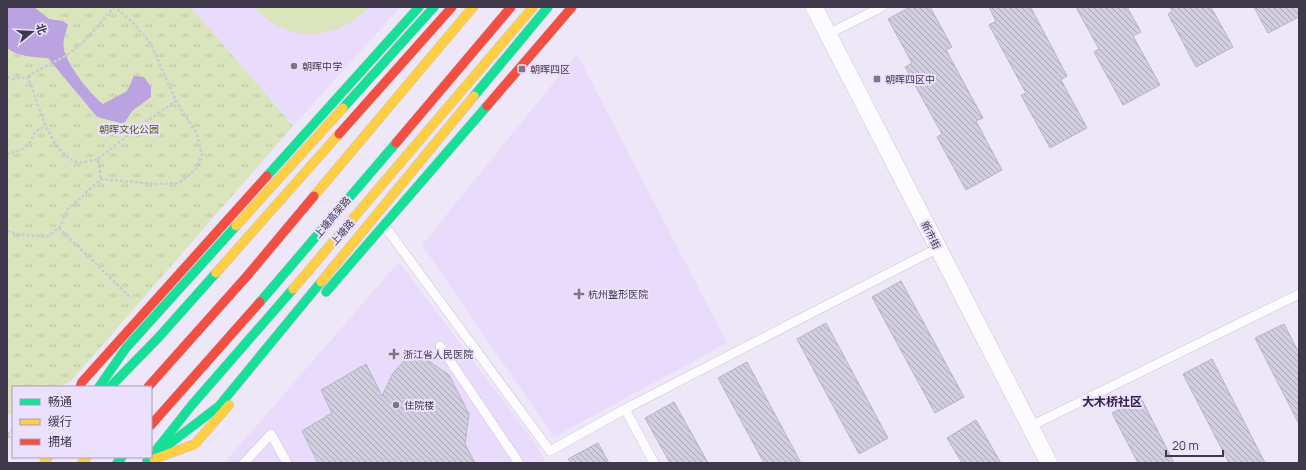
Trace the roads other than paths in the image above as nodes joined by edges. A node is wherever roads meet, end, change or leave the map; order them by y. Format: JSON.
{"nodes":[{"id":1,"x":419,"y":7,"type":"edge"},
{"id":2,"x":434,"y":7,"type":"edge"},
{"id":3,"x":452,"y":7,"type":"edge"},
{"id":4,"x":473,"y":7,"type":"edge"},
{"id":5,"x":511,"y":7,"type":"edge"},
{"id":6,"x":533,"y":7,"type":"edge"},
{"id":7,"x":548,"y":7,"type":"edge"},
{"id":8,"x":572,"y":7,"type":"edge"},
{"id":9,"x":814,"y":7,"type":"edge"},
{"id":10,"x":882,"y":7,"type":"edge"},
{"id":11,"x":828,"y":34,"type":"junction"},
{"id":12,"x":384,"y":225,"type":"junction"},
{"id":13,"x":938,"y":248,"type":"junction"},
{"id":14,"x":1299,"y":294,"type":"edge"},
{"id":15,"x":318,"y":302,"type":"dead end"},
{"id":16,"x":302,"y":320,"type":"dead end"},
{"id":17,"x":440,"y":346,"type":"dead end"},
{"id":18,"x":80,"y":386,"type":"edge"},
{"id":19,"x":100,"y":386,"type":"edge"},
{"id":20,"x":111,"y":386,"type":"edge"},
{"id":21,"x":149,"y":386,"type":"edge"},
{"id":22,"x":625,"y":409,"type":"junction"},
{"id":23,"x":152,"y":424,"type":"edge"},
{"id":24,"x":1029,"y":427,"type":"junction"},
{"id":25,"x":152,"y":455,"type":"edge"},
{"id":26,"x":152,"y":457,"type":"edge"},
{"id":27,"x":149,"y":459,"type":"edge"},
{"id":28,"x":244,"y":463,"type":"edge"},
{"id":29,"x":287,"y":463,"type":"edge"},
{"id":30,"x":519,"y":463,"type":"edge"},
{"id":31,"x":654,"y":463,"type":"edge"},
{"id":32,"x":1049,"y":463,"type":"edge"}],
"edges":[{"from":1,"to":18,"type":"main road"},
{"from":2,"to":19,"type":"main road"},
{"from":3,"to":20,"type":"main road"},
{"from":4,"to":21,"type":"main road"},
{"from":5,"to":23,"type":"main road","name":"上塘高架路"},
{"from":6,"to":25,"type":"main road","name":"上塘路"},
{"from":7,"to":26,"type":"main road"},
{"from":8,"to":12,"type":"main road"},
{"from":9,"to":11,"type":"street","name":"新市街"},
{"from":10,"to":11,"type":"lane"},
{"from":11,"to":13,"type":"street","name":"新市街"},
{"from":12,"to":15,"type":"main road"},
{"from":12,"to":22,"type":"lane"},
{"from":13,"to":22,"type":"lane"},
{"from":13,"to":24,"type":"street","name":"新市街"},
{"from":14,"to":24,"type":"lane"},
{"from":16,"to":27,"type":"main road"},
{"from":17,"to":30,"type":"lane"},
{"from":22,"to":31,"type":"lane"},
{"from":24,"to":32,"type":"street","name":"新市街"},
{"from":28,"to":29,"type":"lane"}]}
